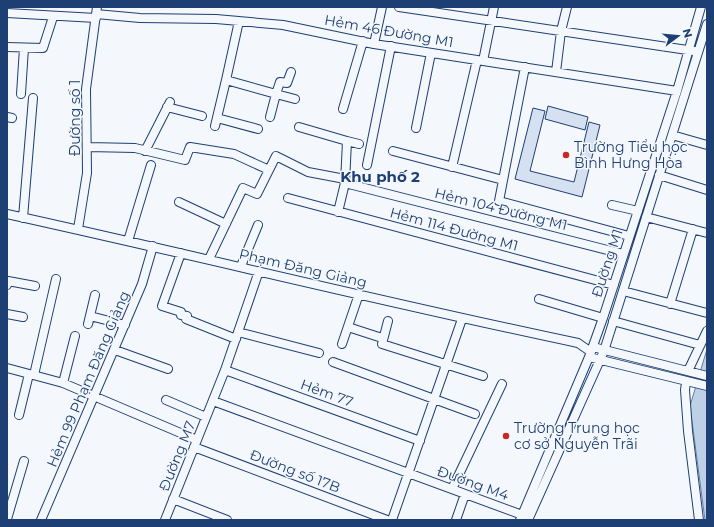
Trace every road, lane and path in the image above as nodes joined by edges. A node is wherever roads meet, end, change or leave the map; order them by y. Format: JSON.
{"nodes":[{"id":1,"x":382,"y":7,"type":"edge"},
{"id":2,"x":400,"y":7,"type":"edge"},
{"id":3,"x":494,"y":7,"type":"edge"},
{"id":4,"x":567,"y":7,"type":"edge"},
{"id":5,"x":701,"y":7,"type":"edge"},
{"id":6,"x":7,"y":13,"type":"edge"},
{"id":7,"x":96,"y":13,"type":"edge"},
{"id":8,"x":53,"y":17,"type":"junction"},
{"id":9,"x":239,"y":21,"type":"junction"},
{"id":10,"x":490,"y":21,"type":"junction"},
{"id":11,"x":707,"y":24,"type":"edge"},
{"id":12,"x":561,"y":31,"type":"junction"},
{"id":13,"x":363,"y":41,"type":"junction"},
{"id":14,"x":374,"y":44,"type":"junction"},
{"id":15,"x":7,"y":46,"type":"edge"},
{"id":16,"x":391,"y":46,"type":"junction"},
{"id":17,"x":24,"y":48,"type":"junction"},
{"id":18,"x":688,"y":50,"type":"junction"},
{"id":19,"x":698,"y":52,"type":"junction"},
{"id":20,"x":431,"y":53,"type":"junction"},
{"id":21,"x":480,"y":60,"type":"junction"},
{"id":22,"x":525,"y":67,"type":"junction"},
{"id":23,"x":291,"y":72,"type":"dead end"},
{"id":24,"x":556,"y":72,"type":"junction"},
{"id":25,"x":226,"y":80,"type":"junction"},
{"id":26,"x":677,"y":91,"type":"junction"},
{"id":27,"x":21,"y":94,"type":"dead end"},
{"id":28,"x":276,"y":94,"type":"junction"},
{"id":29,"x":33,"y":98,"type":"dead end"},
{"id":30,"x":295,"y":99,"type":"dead end"},
{"id":31,"x":343,"y":109,"type":"dead end"},
{"id":32,"x":202,"y":116,"type":"dead end"},
{"id":33,"x":270,"y":117,"type":"dead end"},
{"id":34,"x":299,"y":127,"type":"dead end"},
{"id":35,"x":416,"y":128,"type":"dead end"},
{"id":36,"x":258,"y":129,"type":"dead end"},
{"id":37,"x":672,"y":135,"type":"junction"},
{"id":38,"x":347,"y":141,"type":"junction"},
{"id":39,"x":359,"y":144,"type":"dead end"},
{"id":40,"x":707,"y":145,"type":"edge"},
{"id":41,"x":88,"y":147,"type":"junction"},
{"id":42,"x":145,"y":151,"type":"junction"},
{"id":43,"x":393,"y":151,"type":"dead end"},
{"id":44,"x":151,"y":165,"type":"dead end"},
{"id":45,"x":367,"y":165,"type":"dead end"},
{"id":46,"x":452,"y":167,"type":"junction"},
{"id":47,"x":269,"y":170,"type":"junction"},
{"id":48,"x":659,"y":175,"type":"junction"},
{"id":49,"x":503,"y":180,"type":"junction"},
{"id":50,"x":345,"y":181,"type":"junction"},
{"id":51,"x":707,"y":190,"type":"edge"},
{"id":52,"x":288,"y":198,"type":"dead end"},
{"id":53,"x":178,"y":202,"type":"dead end"},
{"id":54,"x":612,"y":205,"type":"dead end"},
{"id":55,"x":638,"y":211,"type":"junction"},
{"id":56,"x":338,"y":212,"type":"junction"},
{"id":57,"x":7,"y":214,"type":"edge"},
{"id":58,"x":646,"y":217,"type":"junction"},
{"id":59,"x":23,"y":218,"type":"junction"},
{"id":60,"x":226,"y":224,"type":"junction"},
{"id":61,"x":258,"y":225,"type":"dead end"},
{"id":62,"x":693,"y":229,"type":"junction"},
{"id":63,"x":78,"y":230,"type":"junction"},
{"id":64,"x":707,"y":232,"type":"edge"},
{"id":65,"x":630,"y":236,"type":"junction"},
{"id":66,"x":128,"y":241,"type":"junction"},
{"id":67,"x":153,"y":246,"type":"junction"},
{"id":68,"x":181,"y":253,"type":"junction"},
{"id":69,"x":623,"y":254,"type":"junction"},
{"id":70,"x":209,"y":259,"type":"junction"},
{"id":71,"x":241,"y":266,"type":"junction"},
{"id":72,"x":259,"y":271,"type":"junction"},
{"id":73,"x":56,"y":279,"type":"dead end"},
{"id":74,"x":7,"y":285,"type":"edge"},
{"id":75,"x":614,"y":285,"type":"junction"},
{"id":76,"x":35,"y":286,"type":"dead end"},
{"id":77,"x":623,"y":291,"type":"junction"},
{"id":78,"x":359,"y":294,"type":"junction"},
{"id":79,"x":95,"y":295,"type":"dead end"},
{"id":80,"x":539,"y":299,"type":"dead end"},
{"id":81,"x":670,"y":304,"type":"junction"},
{"id":82,"x":707,"y":313,"type":"edge"},
{"id":83,"x":7,"y":314,"type":"edge"},
{"id":84,"x":23,"y":318,"type":"dead end"},
{"id":85,"x":603,"y":318,"type":"junction"},
{"id":86,"x":462,"y":319,"type":"junction"},
{"id":87,"x":388,"y":321,"type":"dead end"},
{"id":88,"x":613,"y":321,"type":"junction"},
{"id":89,"x":125,"y":325,"type":"junction"},
{"id":90,"x":348,"y":327,"type":"junction"},
{"id":91,"x":707,"y":331,"type":"edge"},
{"id":92,"x":75,"y":336,"type":"dead end"},
{"id":93,"x":237,"y":336,"type":"junction"},
{"id":94,"x":382,"y":338,"type":"junction"},
{"id":95,"x":342,"y":344,"type":"dead end"},
{"id":96,"x":700,"y":345,"type":"junction"},
{"id":97,"x":115,"y":350,"type":"junction"},
{"id":98,"x":604,"y":351,"type":"junction"},
{"id":99,"x":591,"y":352,"type":"junction"},
{"id":100,"x":319,"y":353,"type":"dead end"},
{"id":101,"x":600,"y":361,"type":"junction"},
{"id":102,"x":333,"y":362,"type":"dead end"},
{"id":103,"x":447,"y":364,"type":"junction"},
{"id":104,"x":7,"y":368,"type":"edge"},
{"id":105,"x":168,"y":369,"type":"dead end"},
{"id":106,"x":225,"y":370,"type":"junction"},
{"id":107,"x":688,"y":371,"type":"junction"},
{"id":108,"x":31,"y":374,"type":"junction"},
{"id":109,"x":483,"y":376,"type":"dead end"},
{"id":110,"x":707,"y":376,"type":"edge"},
{"id":111,"x":686,"y":382,"type":"junction"},
{"id":112,"x":63,"y":383,"type":"junction"},
{"id":113,"x":502,"y":384,"type":"dead end"},
{"id":114,"x":707,"y":386,"type":"edge"},
{"id":115,"x":95,"y":396,"type":"junction"},
{"id":116,"x":434,"y":398,"type":"junction"},
{"id":117,"x":166,"y":400,"type":"dead end"},
{"id":118,"x":213,"y":401,"type":"junction"},
{"id":119,"x":475,"y":414,"type":"dead end"},
{"id":120,"x":19,"y":415,"type":"dead end"},
{"id":121,"x":206,"y":417,"type":"junction"},
{"id":122,"x":420,"y":441,"type":"junction"},
{"id":123,"x":195,"y":444,"type":"junction"},
{"id":124,"x":24,"y":461,"type":"dead end"},
{"id":125,"x":408,"y":473,"type":"junction"},
{"id":126,"x":452,"y":489,"type":"junction"},
{"id":127,"x":465,"y":494,"type":"junction"},
{"id":128,"x":173,"y":499,"type":"junction"},
{"id":129,"x":525,"y":518,"type":"edge"},
{"id":130,"x":7,"y":519,"type":"edge"},
{"id":131,"x":42,"y":520,"type":"edge"},
{"id":132,"x":165,"y":520,"type":"edge"},
{"id":133,"x":227,"y":520,"type":"edge"},
{"id":134,"x":387,"y":520,"type":"edge"},
{"id":135,"x":392,"y":520,"type":"edge"},
{"id":136,"x":456,"y":520,"type":"edge"},
{"id":137,"x":699,"y":520,"type":"edge"}],
"edges":[{"from":1,"to":14,"type":"street"},
{"from":2,"to":10,"type":"street"},
{"from":3,"to":10,"type":"street"},
{"from":4,"to":12,"type":"street"},
{"from":5,"to":18,"type":"street","name":"Đường M1"},
{"from":6,"to":8,"type":"street","name":"Hẻm 46 Đường M1"},
{"from":7,"to":8,"type":"street","name":"Hẻm 46 Đường M1"},
{"from":7,"to":9,"type":"street","name":"Hẻm 46 Đường M1"},
{"from":7,"to":41,"type":"street","name":"Đường số 1"},
{"from":8,"to":17,"type":"street"},
{"from":9,"to":13,"type":"street","name":"Hẻm 46 Đường M1"},
{"from":9,"to":25,"type":"street"},
{"from":10,"to":12,"type":"street"},
{"from":10,"to":21,"type":"street"},
{"from":11,"to":19,"type":"street","name":"Đường M1"},
{"from":12,"to":18,"type":"street"},
{"from":12,"to":24,"type":"street"},
{"from":13,"to":14,"type":"street","name":"Hẻm 46 Đường M1"},
{"from":13,"to":31,"type":"street"},
{"from":14,"to":16,"type":"street","name":"Hẻm 46 Đường M1"},
{"from":15,"to":17,"type":"street"},
{"from":16,"to":20,"type":"street","name":"Hẻm 46 Đường M1"},
{"from":16,"to":45,"type":"street"},
{"from":17,"to":27,"type":"street"},
{"from":18,"to":19,"type":"street"},
{"from":18,"to":26,"type":"street","name":"Đường M1"},
{"from":19,"to":37,"type":"street","name":"Đường M1"},
{"from":20,"to":21,"type":"street","name":"Hẻm 46 Đường M1"},
{"from":20,"to":35,"type":"street"},
{"from":21,"to":22,"type":"street","name":"Hẻm 46 Đường M1"},
{"from":21,"to":46,"type":"street"},
{"from":22,"to":24,"type":"street","name":"Hẻm 46 Đường M1"},
{"from":22,"to":49,"type":"street"},
{"from":23,"to":28,"type":"street"},
{"from":24,"to":26,"type":"street","name":"Hẻm 46 Đường M1"},
{"from":25,"to":28,"type":"street"},
{"from":25,"to":36,"type":"street"},
{"from":26,"to":55,"type":"street","name":"Đường M1"},
{"from":28,"to":30,"type":"street"},
{"from":28,"to":33,"type":"street"},
{"from":29,"to":59,"type":"street"},
{"from":32,"to":42,"type":"street"},
{"from":34,"to":38,"type":"street"},
{"from":37,"to":40,"type":"street"},
{"from":37,"to":48,"type":"street","name":"Đường M1"},
{"from":38,"to":39,"type":"street"},
{"from":38,"to":50,"type":"street"},
{"from":41,"to":42,"type":"street"},
{"from":41,"to":63,"type":"street","name":"Đường số 1"},
{"from":42,"to":47,"type":"street"},
{"from":43,"to":46,"type":"street"},
{"from":44,"to":66,"type":"street"},
{"from":46,"to":49,"type":"street"},
{"from":47,"to":50,"type":"street","name":"Hẻm 104 Đường M1"},
{"from":47,"to":60,"type":"street"},
{"from":48,"to":51,"type":"street"},
{"from":48,"to":58,"type":"street","name":"Đường M1"},
{"from":49,"to":65,"type":"street"},
{"from":50,"to":56,"type":"street"},
{"from":50,"to":69,"type":"street","name":"Hẻm 104 Đường M1"},
{"from":52,"to":56,"type":"street","name":"Hẻm 114 Đường M1"},
{"from":53,"to":60,"type":"street"},
{"from":54,"to":55,"type":"street"},
{"from":55,"to":65,"type":"street","name":"Đường M1"},
{"from":56,"to":75,"type":"street","name":"Hẻm 114 Đường M1"},
{"from":57,"to":59,"type":"street","name":"Phạm Đăng Giảng"},
{"from":58,"to":62,"type":"street"},
{"from":58,"to":77,"type":"street","name":"Đường M1"},
{"from":59,"to":63,"type":"street","name":"Phạm Đăng Giảng"},
{"from":60,"to":70,"type":"street"},
{"from":61,"to":71,"type":"street"},
{"from":62,"to":64,"type":"street"},
{"from":62,"to":81,"type":"street"},
{"from":63,"to":66,"type":"street","name":"Phạm Đăng Giảng"},
{"from":65,"to":69,"type":"street","name":"Đường M1"},
{"from":66,"to":67,"type":"street","name":"Phạm Đăng Giảng"},
{"from":67,"to":68,"type":"street","name":"Phạm Đăng Giảng"},
{"from":67,"to":89,"type":"street","name":"Hẻm 99 Phạm Đăng Giảng"},
{"from":68,"to":70,"type":"street","name":"Phạm Đăng Giảng"},
{"from":68,"to":93,"type":"street"},
{"from":69,"to":75,"type":"street","name":"Đường M1"},
{"from":70,"to":71,"type":"street","name":"Phạm Đăng Giảng"},
{"from":71,"to":72,"type":"street","name":"Phạm Đăng Giảng"},
{"from":72,"to":78,"type":"street","name":"Phạm Đăng Giảng"},
{"from":72,"to":93,"type":"street","name":"Đường M7"},
{"from":73,"to":108,"type":"street"},
{"from":74,"to":76,"type":"street"},
{"from":75,"to":85,"type":"street","name":"Đường M1"},
{"from":77,"to":81,"type":"street"},
{"from":77,"to":88,"type":"street","name":"Đường M1"},
{"from":78,"to":86,"type":"street","name":"Phạm Đăng Giảng"},
{"from":78,"to":90,"type":"street"},
{"from":79,"to":89,"type":"street"},
{"from":80,"to":85,"type":"street"},
{"from":81,"to":82,"type":"street"},
{"from":83,"to":84,"type":"street"},
{"from":85,"to":99,"type":"street","name":"Đường M1"},
{"from":86,"to":99,"type":"street","name":"Phạm Đăng Giảng"},
{"from":86,"to":103,"type":"street"},
{"from":87,"to":94,"type":"street"},
{"from":88,"to":96,"type":"street"},
{"from":88,"to":98,"type":"street","name":"Đường M1"},
{"from":89,"to":97,"type":"street","name":"Hẻm 99 Phạm Đăng Giảng"},
{"from":90,"to":94,"type":"street"},
{"from":90,"to":95,"type":"street"},
{"from":91,"to":96,"type":"street"},
{"from":92,"to":112,"type":"street"},
{"from":93,"to":100,"type":"street"},
{"from":93,"to":106,"type":"street","name":"Đường M7"},
{"from":94,"to":103,"type":"street"},
{"from":96,"to":107,"type":"street"},
{"from":97,"to":105,"type":"street"},
{"from":97,"to":115,"type":"street","name":"Hẻm 99 Phạm Đăng Giảng"},
{"from":98,"to":99,"type":"street","name":"Phạm Đăng Giảng"},
{"from":98,"to":101,"type":"street","name":"Đường M1"},
{"from":98,"to":107,"type":"street","name":"Phạm Đăng Giảng"},
{"from":99,"to":101,"type":"street","name":"Phạm Đăng Giảng"},
{"from":99,"to":129,"type":"street","name":"Đường M1"},
{"from":101,"to":111,"type":"street","name":"Phạm Đăng Giảng"},
{"from":101,"to":129,"type":"street","name":"Đường M1"},
{"from":102,"to":116,"type":"street"},
{"from":103,"to":109,"type":"street"},
{"from":103,"to":116,"type":"street"},
{"from":104,"to":108,"type":"street","name":"Đường số 17B"},
{"from":106,"to":118,"type":"street","name":"Đường M7"},
{"from":106,"to":122,"type":"street","name":"Hẻm 77"},
{"from":107,"to":110,"type":"street","name":"Phạm Đăng Giảng"},
{"from":108,"to":112,"type":"street","name":"Đường số 17B"},
{"from":108,"to":120,"type":"street"},
{"from":111,"to":114,"type":"street","name":"Phạm Đăng Giảng"},
{"from":111,"to":137,"type":"street"},
{"from":112,"to":115,"type":"street","name":"Đường số 17B"},
{"from":113,"to":126,"type":"street"},
{"from":115,"to":123,"type":"street","name":"Đường số 17B"},
{"from":115,"to":131,"type":"street","name":"Hẻm 99 Phạm Đăng Giảng"},
{"from":116,"to":119,"type":"street"},
{"from":116,"to":122,"type":"street"},
{"from":117,"to":121,"type":"street"},
{"from":118,"to":121,"type":"street","name":"Đường M7"},
{"from":118,"to":125,"type":"street","name":"Đường M4"},
{"from":121,"to":123,"type":"street","name":"Đường M7"},
{"from":122,"to":125,"type":"street"},
{"from":123,"to":128,"type":"street","name":"Đường M7"},
{"from":123,"to":134,"type":"street","name":"Đường số 17B"},
{"from":124,"to":130,"type":"street"},
{"from":125,"to":126,"type":"street","name":"Đường M4"},
{"from":125,"to":135,"type":"street"},
{"from":126,"to":127,"type":"street","name":"Đường M4"},
{"from":127,"to":129,"type":"street","name":"Đường M4"},
{"from":127,"to":136,"type":"street"},
{"from":128,"to":132,"type":"street","name":"Đường M7"},
{"from":128,"to":133,"type":"street"}]}
